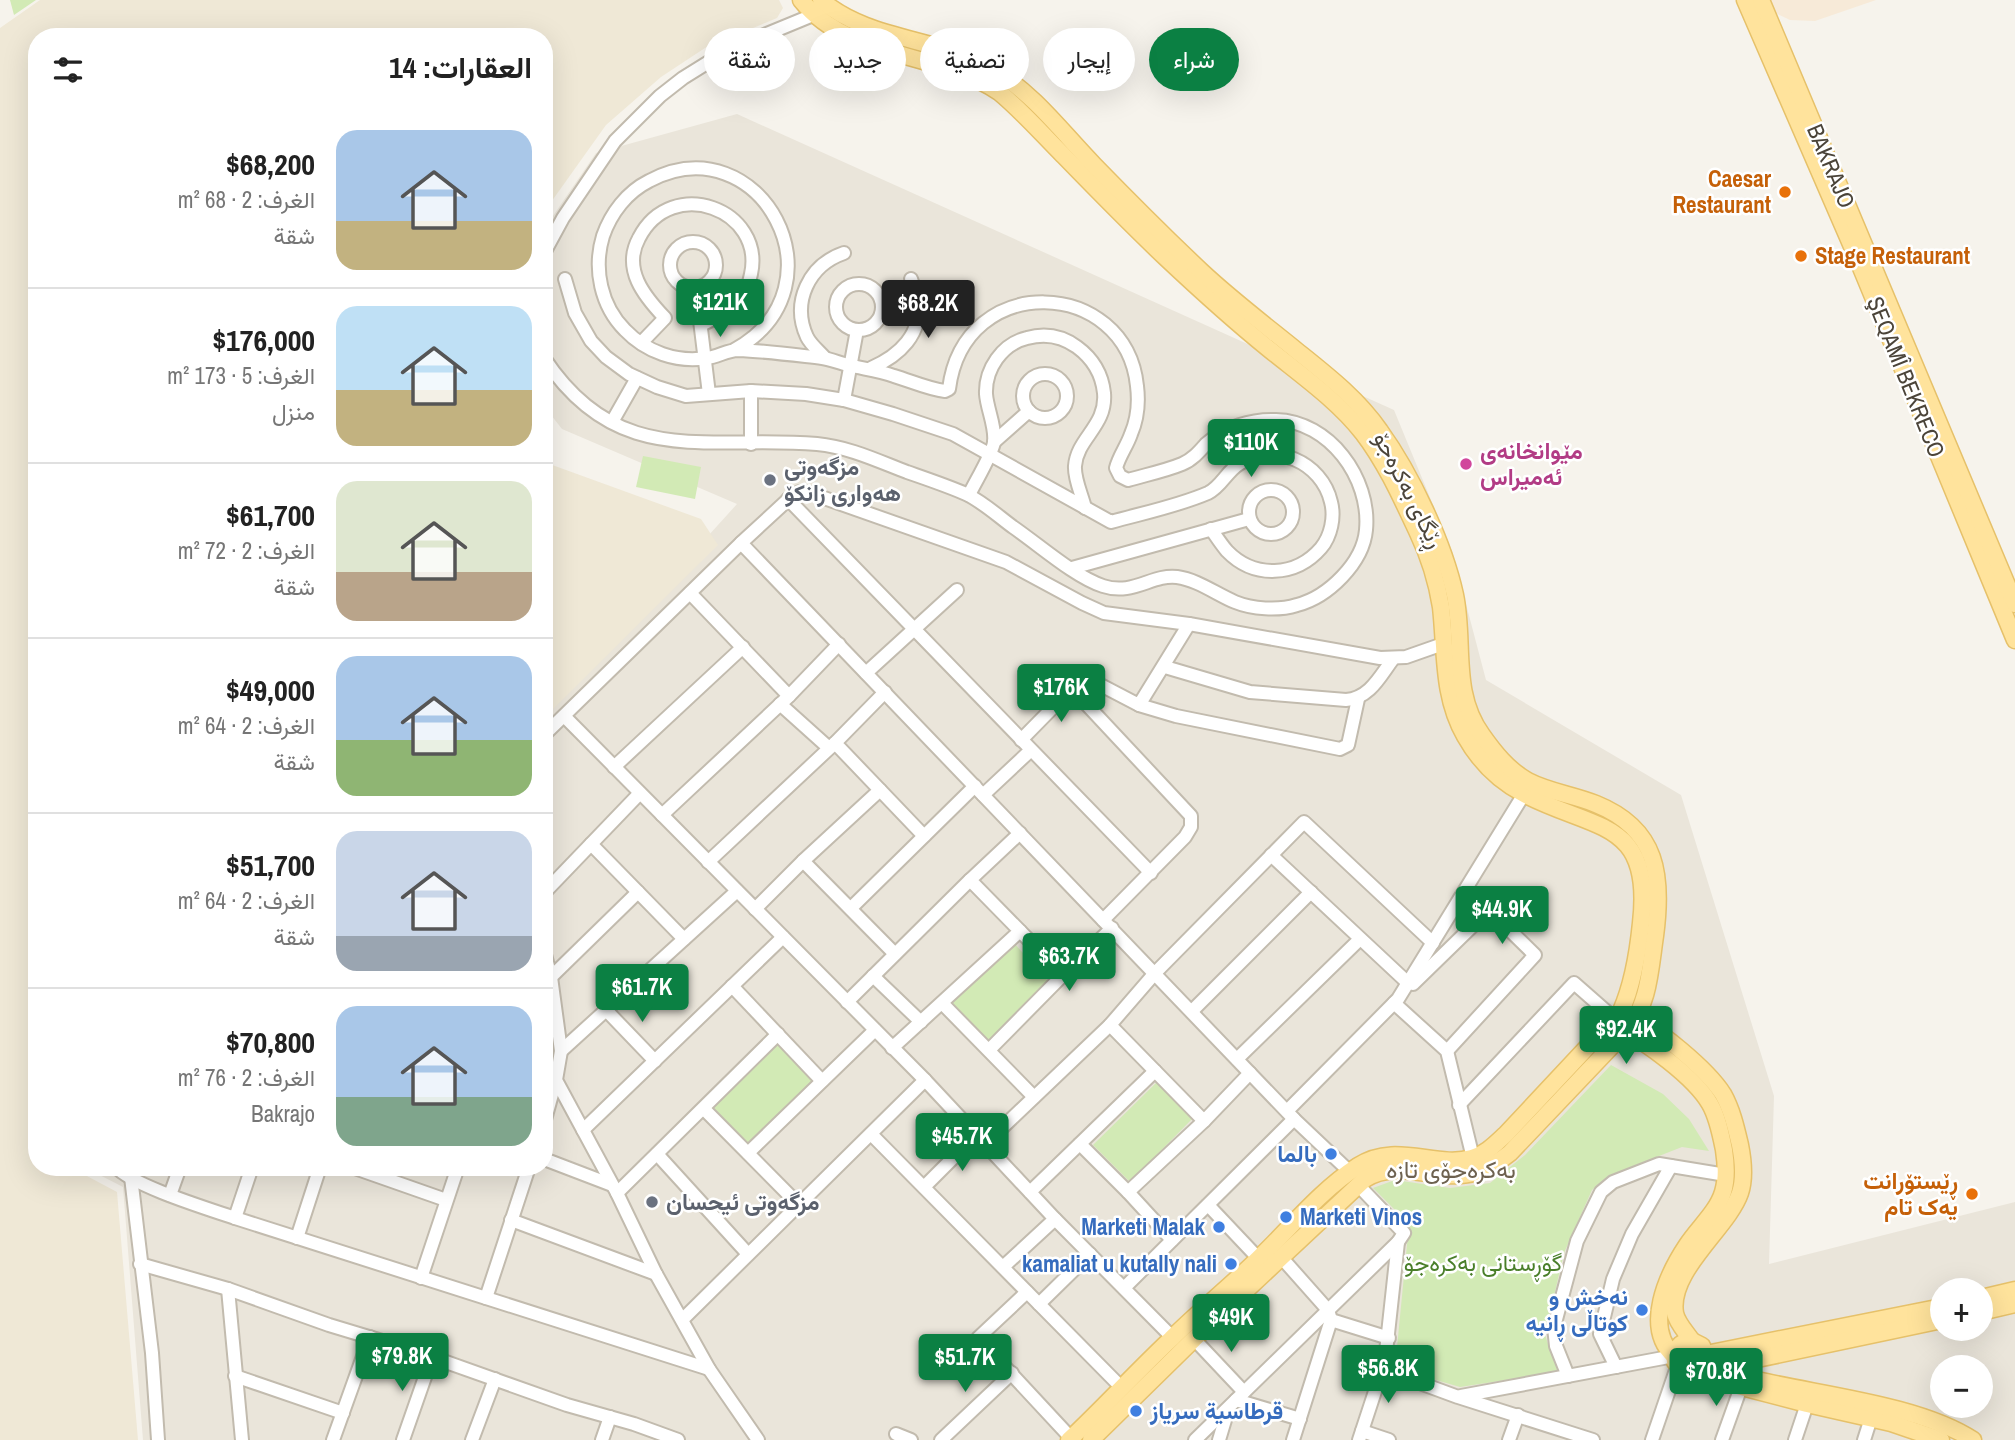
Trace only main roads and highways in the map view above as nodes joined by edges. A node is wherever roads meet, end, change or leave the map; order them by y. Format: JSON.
{"nodes":[{"id":1,"x":801,"y":0,"type":"edge"},
{"id":2,"x":1745,"y":0,"type":"edge"},
{"id":3,"x":1761,"y":0,"type":"edge"},
{"id":4,"x":821,"y":7,"type":"edge"},
{"id":5,"x":1852,"y":230,"type":"junction"},
{"id":6,"x":2015,"y":604,"type":"edge"},
{"id":7,"x":2015,"y":640,"type":"edge"},
{"id":8,"x":1471,"y":733,"type":"junction"},
{"id":9,"x":1646,"y":994,"type":"junction"},
{"id":10,"x":1613,"y":1015,"type":"junction"},
{"id":11,"x":1632,"y":1025,"type":"junction"},
{"id":12,"x":1662,"y":1035,"type":"junction"},
{"id":13,"x":1651,"y":1048,"type":"junction"},
{"id":14,"x":1593,"y":1053,"type":"junction"},
{"id":15,"x":1354,"y":1178,"type":"junction"},
{"id":16,"x":2015,"y":1290,"type":"edge"},
{"id":17,"x":1993,"y":1295,"type":"edge"},
{"id":18,"x":2015,"y":1304,"type":"edge"},
{"id":19,"x":1993,"y":1309,"type":"edge"},
{"id":20,"x":1930,"y":1310,"type":"edge"},
{"id":21,"x":1930,"y":1323,"type":"edge"},
{"id":22,"x":1692,"y":1341,"type":"junction"},
{"id":23,"x":1692,"y":1364,"type":"junction"},
{"id":24,"x":1908,"y":1421,"type":"junction"},
{"id":25,"x":1078,"y":1438,"type":"edge"},
{"id":26,"x":1941,"y":1440,"type":"edge"},
{"id":27,"x":1973,"y":1440,"type":"edge"}],
"edges":[{"from":1,"to":4,"type":"main road","name":"ڕێگای بەکرەجۆ"},
{"from":2,"to":5,"type":"main road","name":"ŞEQAMÎ BEKRECO"},
{"from":3,"to":5,"type":"main road","name":"BAKRAJO"},
{"from":4,"to":8,"type":"main road","name":"ڕێگای بەکرەجۆ"},
{"from":4,"to":8,"type":"main road","name":"ڕێگای بەکرەجۆ"},
{"from":5,"to":6,"type":"main road","name":"BAKRAJO"},
{"from":5,"to":7,"type":"main road","name":"ŞEQAMÎ BEKRECO"},
{"from":8,"to":9,"type":"main road","name":"ڕێگای بەکرەجۆ"},
{"from":8,"to":10,"type":"main road","name":"ڕێگای بەکرەجۆ"},
{"from":9,"to":11,"type":"main road","name":"ڕێگای بەکرەجۆ"},
{"from":9,"to":12,"type":"main road"},
{"from":10,"to":11,"type":"main road"},
{"from":10,"to":14,"type":"main road"},
{"from":11,"to":12,"type":"main road"},
{"from":11,"to":13,"type":"main road"},
{"from":11,"to":14,"type":"main road"},
{"from":12,"to":22,"type":"main road"},
{"from":13,"to":14,"type":"main road"},
{"from":13,"to":23,"type":"main road"},
{"from":14,"to":15,"type":"main road"},
{"from":14,"to":15,"type":"main road"},
{"from":15,"to":25,"type":"main road"},
{"from":15,"to":25,"type":"main road"},
{"from":16,"to":17,"type":"main road"},
{"from":18,"to":19,"type":"main road"},
{"from":20,"to":23,"type":"main road"},
{"from":21,"to":23,"type":"main road"},
{"from":22,"to":23,"type":"main road"},
{"from":22,"to":23,"type":"main road"},
{"from":23,"to":24,"type":"main road"},
{"from":23,"to":24,"type":"main road"},
{"from":24,"to":26,"type":"main road"},
{"from":24,"to":27,"type":"main road"}]}
